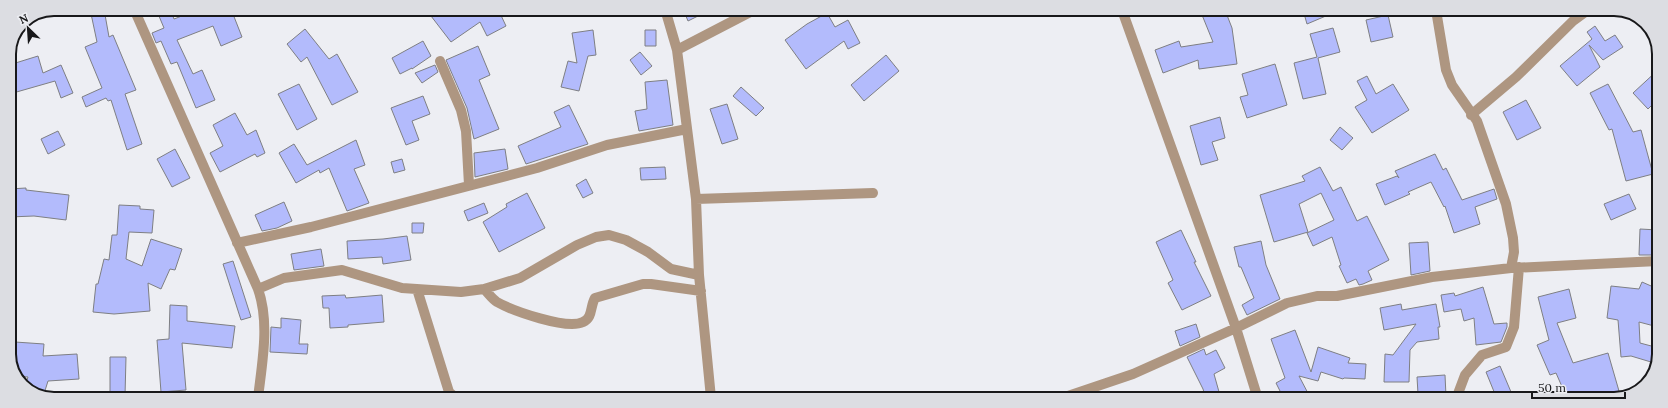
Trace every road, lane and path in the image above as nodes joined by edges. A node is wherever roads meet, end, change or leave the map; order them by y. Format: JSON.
{"nodes":[{"id":1,"x":137,"y":16,"type":"edge"},
{"id":2,"x":667,"y":16,"type":"edge"},
{"id":3,"x":743,"y":16,"type":"edge"},
{"id":4,"x":1124,"y":16,"type":"edge"},
{"id":5,"x":1437,"y":16,"type":"edge"},
{"id":6,"x":1580,"y":16,"type":"edge"},
{"id":7,"x":677,"y":50,"type":"junction"},
{"id":8,"x":440,"y":61,"type":"dead end"},
{"id":9,"x":1471,"y":115,"type":"junction"},
{"id":10,"x":688,"y":129,"type":"junction"},
{"id":11,"x":469,"y":185,"type":"junction"},
{"id":12,"x":873,"y":193,"type":"dead end"},
{"id":13,"x":696,"y":199,"type":"junction"},
{"id":14,"x":237,"y":243,"type":"junction"},
{"id":15,"x":1652,"y":261,"type":"edge"},
{"id":16,"x":1515,"y":268,"type":"junction"},
{"id":17,"x":699,"y":275,"type":"junction"},
{"id":18,"x":258,"y":289,"type":"junction"},
{"id":19,"x":416,"y":289,"type":"junction"},
{"id":20,"x":484,"y":289,"type":"junction"},
{"id":21,"x":701,"y":291,"type":"junction"},
{"id":22,"x":1236,"y":328,"type":"junction"},
{"id":23,"x":258,"y":392,"type":"edge"},
{"id":24,"x":448,"y":392,"type":"edge"},
{"id":25,"x":710,"y":392,"type":"edge"},
{"id":26,"x":1080,"y":392,"type":"edge"},
{"id":27,"x":1256,"y":392,"type":"edge"},
{"id":28,"x":1459,"y":392,"type":"edge"}],
"edges":[{"from":1,"to":14,"type":"street"},
{"from":2,"to":7,"type":"street"},
{"from":3,"to":7,"type":"street"},
{"from":4,"to":22,"type":"street"},
{"from":5,"to":9,"type":"street"},
{"from":6,"to":9,"type":"street"},
{"from":7,"to":10,"type":"street"},
{"from":8,"to":11,"type":"street"},
{"from":9,"to":16,"type":"street"},
{"from":10,"to":11,"type":"street"},
{"from":10,"to":13,"type":"street"},
{"from":11,"to":14,"type":"street"},
{"from":12,"to":13,"type":"street"},
{"from":13,"to":17,"type":"street"},
{"from":14,"to":18,"type":"street"},
{"from":15,"to":16,"type":"street"},
{"from":16,"to":22,"type":"street"},
{"from":16,"to":28,"type":"street"},
{"from":17,"to":20,"type":"street"},
{"from":17,"to":21,"type":"street"},
{"from":18,"to":19,"type":"street"},
{"from":18,"to":23,"type":"street"},
{"from":19,"to":20,"type":"street"},
{"from":19,"to":24,"type":"street"},
{"from":20,"to":21,"type":"street"},
{"from":21,"to":25,"type":"street"},
{"from":22,"to":26,"type":"street"},
{"from":22,"to":27,"type":"street"}]}
